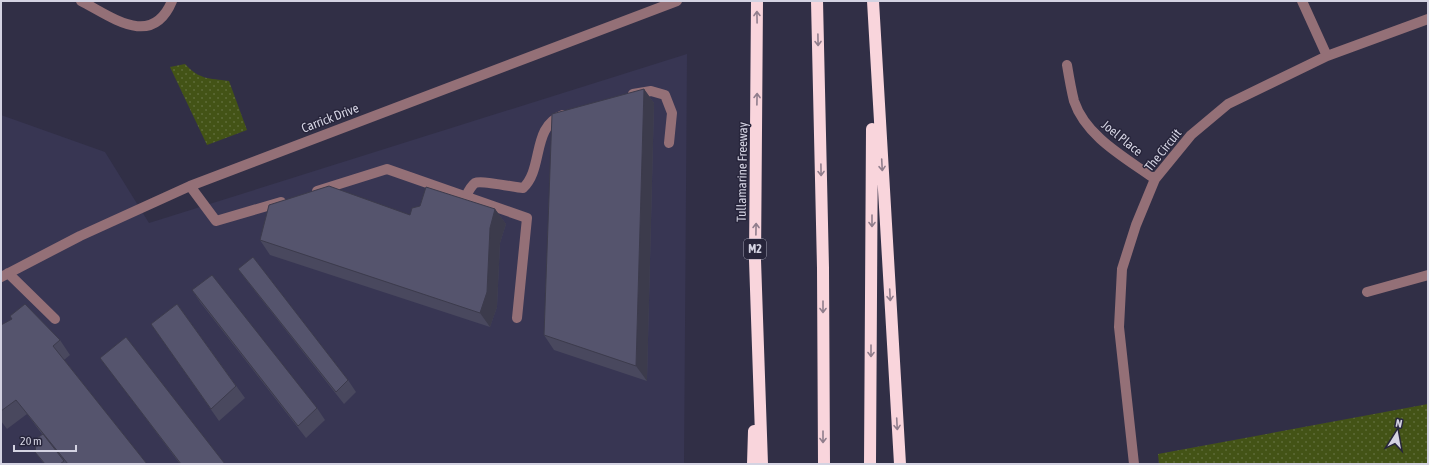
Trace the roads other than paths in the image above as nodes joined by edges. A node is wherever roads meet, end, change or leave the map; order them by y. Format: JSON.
{"nodes":[{"id":1,"x":80,"y":1,"type":"edge"},
{"id":2,"x":172,"y":1,"type":"edge"},
{"id":3,"x":676,"y":1,"type":"edge"},
{"id":4,"x":757,"y":1,"type":"edge"},
{"id":5,"x":817,"y":1,"type":"edge"},
{"id":6,"x":873,"y":1,"type":"edge"},
{"id":7,"x":1302,"y":1,"type":"edge"},
{"id":8,"x":873,"y":14,"type":"junction"},
{"id":9,"x":1428,"y":19,"type":"edge"},
{"id":10,"x":1327,"y":56,"type":"junction"},
{"id":11,"x":1067,"y":65,"type":"dead end"},
{"id":12,"x":623,"y":96,"type":"edge"},
{"id":13,"x":573,"y":112,"type":"edge"},
{"id":14,"x":669,"y":143,"type":"dead end"},
{"id":15,"x":1155,"y":180,"type":"junction"},
{"id":16,"x":190,"y":186,"type":"junction"},
{"id":17,"x":307,"y":194,"type":"edge"},
{"id":18,"x":466,"y":196,"type":"junction"},
{"id":19,"x":292,"y":199,"type":"edge"},
{"id":20,"x":755,"y":260,"type":"junction"},
{"id":21,"x":4,"y":275,"type":"edge"},
{"id":22,"x":1428,"y":275,"type":"edge"},
{"id":23,"x":1367,"y":292,"type":"dead end"},
{"id":24,"x":517,"y":318,"type":"dead end"},
{"id":25,"x":55,"y":319,"type":"dead end"},
{"id":26,"x":753,"y":464,"type":"edge"},
{"id":27,"x":762,"y":464,"type":"edge"},
{"id":28,"x":824,"y":464,"type":"edge"},
{"id":29,"x":870,"y":464,"type":"edge"},
{"id":30,"x":900,"y":464,"type":"edge"},
{"id":31,"x":1134,"y":464,"type":"edge"}],
"edges":[{"from":1,"to":2,"type":"street"},
{"from":3,"to":16,"type":"street","name":"Carrick Drive"},
{"from":20,"to":4,"type":"highway","name":"Tullamarine Freeway","number":"M2","one_way":true},
{"from":5,"to":28,"type":"highway","one_way":true},
{"from":6,"to":8,"type":"highway"},
{"from":7,"to":10,"type":"street"},
{"from":8,"to":29,"type":"highway","one_way":true},
{"from":8,"to":30,"type":"highway","one_way":true},
{"from":9,"to":10,"type":"street","name":"The Circuit"},
{"from":10,"to":15,"type":"street","name":"The Circuit"},
{"from":11,"to":15,"type":"street","name":"Joel Place"},
{"from":12,"to":14,"type":"street"},
{"from":13,"to":18,"type":"street"},
{"from":15,"to":31,"type":"street","name":"The Circuit"},
{"from":16,"to":19,"type":"street"},
{"from":16,"to":21,"type":"street","name":"Carrick Drive"},
{"from":17,"to":18,"type":"street"},
{"from":18,"to":24,"type":"street"},
{"from":20,"to":26,"type":"highway"},
{"from":20,"to":27,"type":"highway","name":"Tullamarine Freeway","number":"M2"},
{"from":21,"to":25,"type":"street"},
{"from":22,"to":23,"type":"street"}]}
